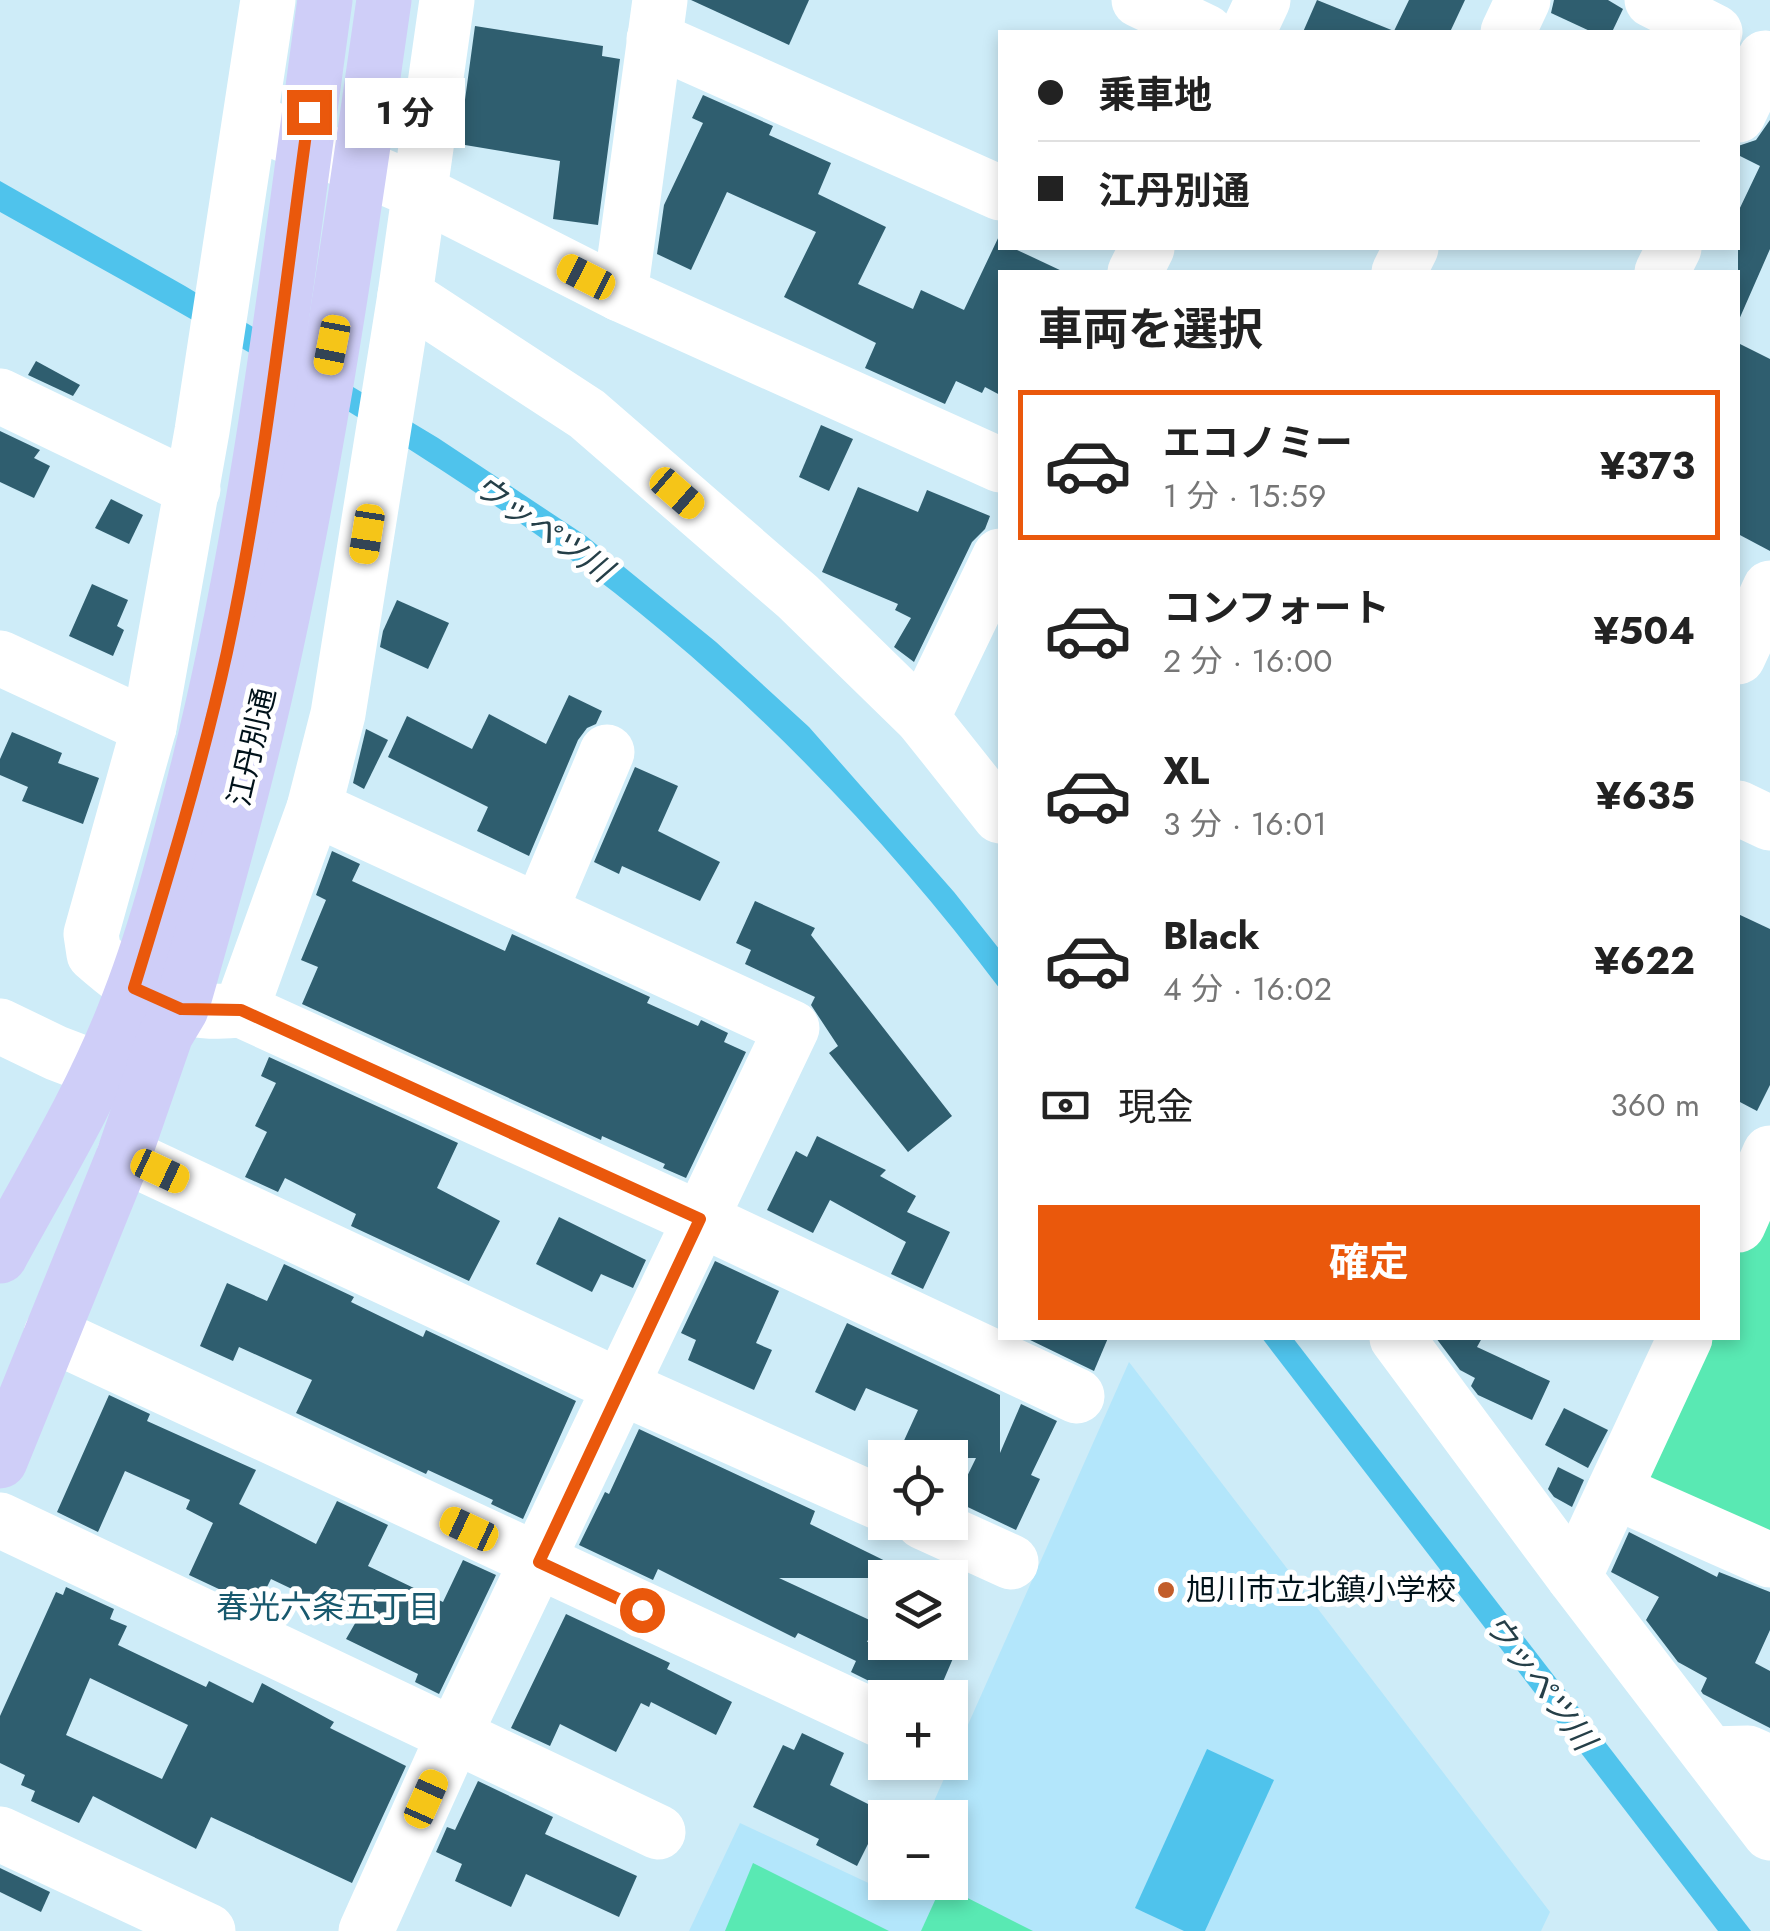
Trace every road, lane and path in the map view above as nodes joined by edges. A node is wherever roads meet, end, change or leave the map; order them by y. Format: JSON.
{"nodes":[{"id":1,"x":268,"y":0,"type":"edge"},
{"id":2,"x":325,"y":0,"type":"edge"},
{"id":3,"x":384,"y":0,"type":"edge"},
{"id":4,"x":448,"y":0,"type":"edge"},
{"id":5,"x":1139,"y":0,"type":"edge"},
{"id":6,"x":1263,"y":0,"type":"edge"},
{"id":7,"x":1523,"y":0,"type":"edge"},
{"id":8,"x":1652,"y":0,"type":"edge"},
{"id":9,"x":657,"y":19,"type":"edge"},
{"id":10,"x":1202,"y":30,"type":"edge"},
{"id":11,"x":1249,"y":30,"type":"edge"},
{"id":12,"x":1509,"y":30,"type":"edge"},
{"id":13,"x":1711,"y":30,"type":"edge"},
{"id":14,"x":1757,"y":54,"type":"edge"},
{"id":15,"x":1740,"y":108,"type":"edge"},
{"id":16,"x":250,"y":120,"type":"junction"},
{"id":17,"x":420,"y":192,"type":"junction"},
{"id":18,"x":998,"y":192,"type":"edge"},
{"id":19,"x":620,"y":294,"type":"junction"},
{"id":20,"x":403,"y":307,"type":"junction"},
{"id":21,"x":0,"y":396,"type":"edge"},
{"id":22,"x":998,"y":464,"type":"edge"},
{"id":23,"x":193,"y":490,"type":"junction"},
{"id":24,"x":998,"y":560,"type":"edge"},
{"id":25,"x":1770,"y":588,"type":"edge"},
{"id":26,"x":1740,"y":654,"type":"edge"},
{"id":27,"x":0,"y":658,"type":"edge"},
{"id":28,"x":922,"y":718,"type":"junction"},
{"id":29,"x":149,"y":726,"type":"junction"},
{"id":30,"x":606,"y":752,"type":"dead end"},
{"id":31,"x":314,"y":808,"type":"junction"},
{"id":32,"x":1740,"y":809,"type":"edge"},
{"id":33,"x":998,"y":813,"type":"edge"},
{"id":34,"x":1770,"y":823,"type":"edge"},
{"id":35,"x":540,"y":911,"type":"junction"},
{"id":36,"x":157,"y":999,"type":"junction"},
{"id":37,"x":241,"y":1010,"type":"junction"},
{"id":38,"x":0,"y":1026,"type":"edge"},
{"id":39,"x":124,"y":1079,"type":"junction"},
{"id":40,"x":124,"y":1155,"type":"junction"},
{"id":41,"x":700,"y":1219,"type":"junction"},
{"id":42,"x":0,"y":1256,"type":"edge"},
{"id":43,"x":51,"y":1334,"type":"junction"},
{"id":44,"x":1684,"y":1340,"type":"edge"},
{"id":45,"x":1408,"y":1343,"type":"edge"},
{"id":46,"x":621,"y":1387,"type":"junction"},
{"id":47,"x":1078,"y":1396,"type":"dead end"},
{"id":48,"x":0,"y":1461,"type":"edge"},
{"id":49,"x":1614,"y":1490,"type":"junction"},
{"id":50,"x":868,"y":1498,"type":"edge"},
{"id":51,"x":0,"y":1520,"type":"edge"},
{"id":52,"x":962,"y":1540,"type":"edge"},
{"id":53,"x":1770,"y":1560,"type":"edge"},
{"id":54,"x":539,"y":1562,"type":"junction"},
{"id":55,"x":1010,"y":1562,"type":"dead end"},
{"id":56,"x":1574,"y":1577,"type":"junction"},
{"id":57,"x":868,"y":1714,"type":"edge"},
{"id":58,"x":455,"y":1733,"type":"junction"},
{"id":59,"x":1710,"y":1754,"type":"junction"},
{"id":60,"x":1770,"y":1763,"type":"edge"},
{"id":61,"x":658,"y":1832,"type":"dead end"},
{"id":62,"x":1770,"y":1833,"type":"edge"},
{"id":63,"x":0,"y":1834,"type":"edge"},
{"id":64,"x":208,"y":1931,"type":"edge"},
{"id":65,"x":366,"y":1931,"type":"edge"}],
"edges":[{"from":1,"to":16,"type":"street"},
{"from":2,"to":36,"type":"main road","name":"江丹別通"},
{"from":3,"to":36,"type":"main road","name":"江丹別通"},
{"from":4,"to":17,"type":"street"},
{"from":5,"to":10,"type":"street"},
{"from":6,"to":11,"type":"street"},
{"from":7,"to":12,"type":"street"},
{"from":8,"to":13,"type":"street"},
{"from":9,"to":18,"type":"street"},
{"from":9,"to":19,"type":"street"},
{"from":14,"to":15,"type":"street"},
{"from":16,"to":17,"type":"street"},
{"from":16,"to":23,"type":"street"},
{"from":17,"to":19,"type":"street"},
{"from":17,"to":20,"type":"street"},
{"from":19,"to":22,"type":"street"},
{"from":20,"to":28,"type":"street"},
{"from":20,"to":31,"type":"street"},
{"from":21,"to":23,"type":"street"},
{"from":23,"to":29,"type":"street"},
{"from":24,"to":28,"type":"street"},
{"from":25,"to":26,"type":"street"},
{"from":27,"to":29,"type":"street"},
{"from":28,"to":33,"type":"street"},
{"from":29,"to":36,"type":"street"},
{"from":30,"to":35,"type":"street"},
{"from":31,"to":35,"type":"street"},
{"from":31,"to":37,"type":"street"},
{"from":32,"to":34,"type":"street"},
{"from":35,"to":41,"type":"street"},
{"from":36,"to":37,"type":"street"},
{"from":36,"to":39,"type":"main road","name":"江丹別通"},
{"from":37,"to":41,"type":"street"},
{"from":38,"to":39,"type":"street"},
{"from":39,"to":40,"type":"main road","name":"江丹別通"},
{"from":39,"to":42,"type":"main road","name":"江丹別通"},
{"from":40,"to":43,"type":"main road","name":"江丹別通"},
{"from":40,"to":46,"type":"street"},
{"from":41,"to":46,"type":"street"},
{"from":41,"to":47,"type":"street"},
{"from":43,"to":48,"type":"main road","name":"江丹別通"},
{"from":43,"to":54,"type":"street"},
{"from":44,"to":49,"type":"street"},
{"from":45,"to":56,"type":"street"},
{"from":46,"to":50,"type":"street"},
{"from":46,"to":54,"type":"street"},
{"from":49,"to":53,"type":"street"},
{"from":49,"to":56,"type":"street"},
{"from":51,"to":58,"type":"street"},
{"from":52,"to":55,"type":"street"},
{"from":54,"to":57,"type":"street"},
{"from":54,"to":58,"type":"street"},
{"from":56,"to":59,"type":"street"},
{"from":58,"to":61,"type":"street"},
{"from":58,"to":65,"type":"street"},
{"from":59,"to":60,"type":"street"},
{"from":59,"to":62,"type":"street"},
{"from":63,"to":64,"type":"street"}]}
